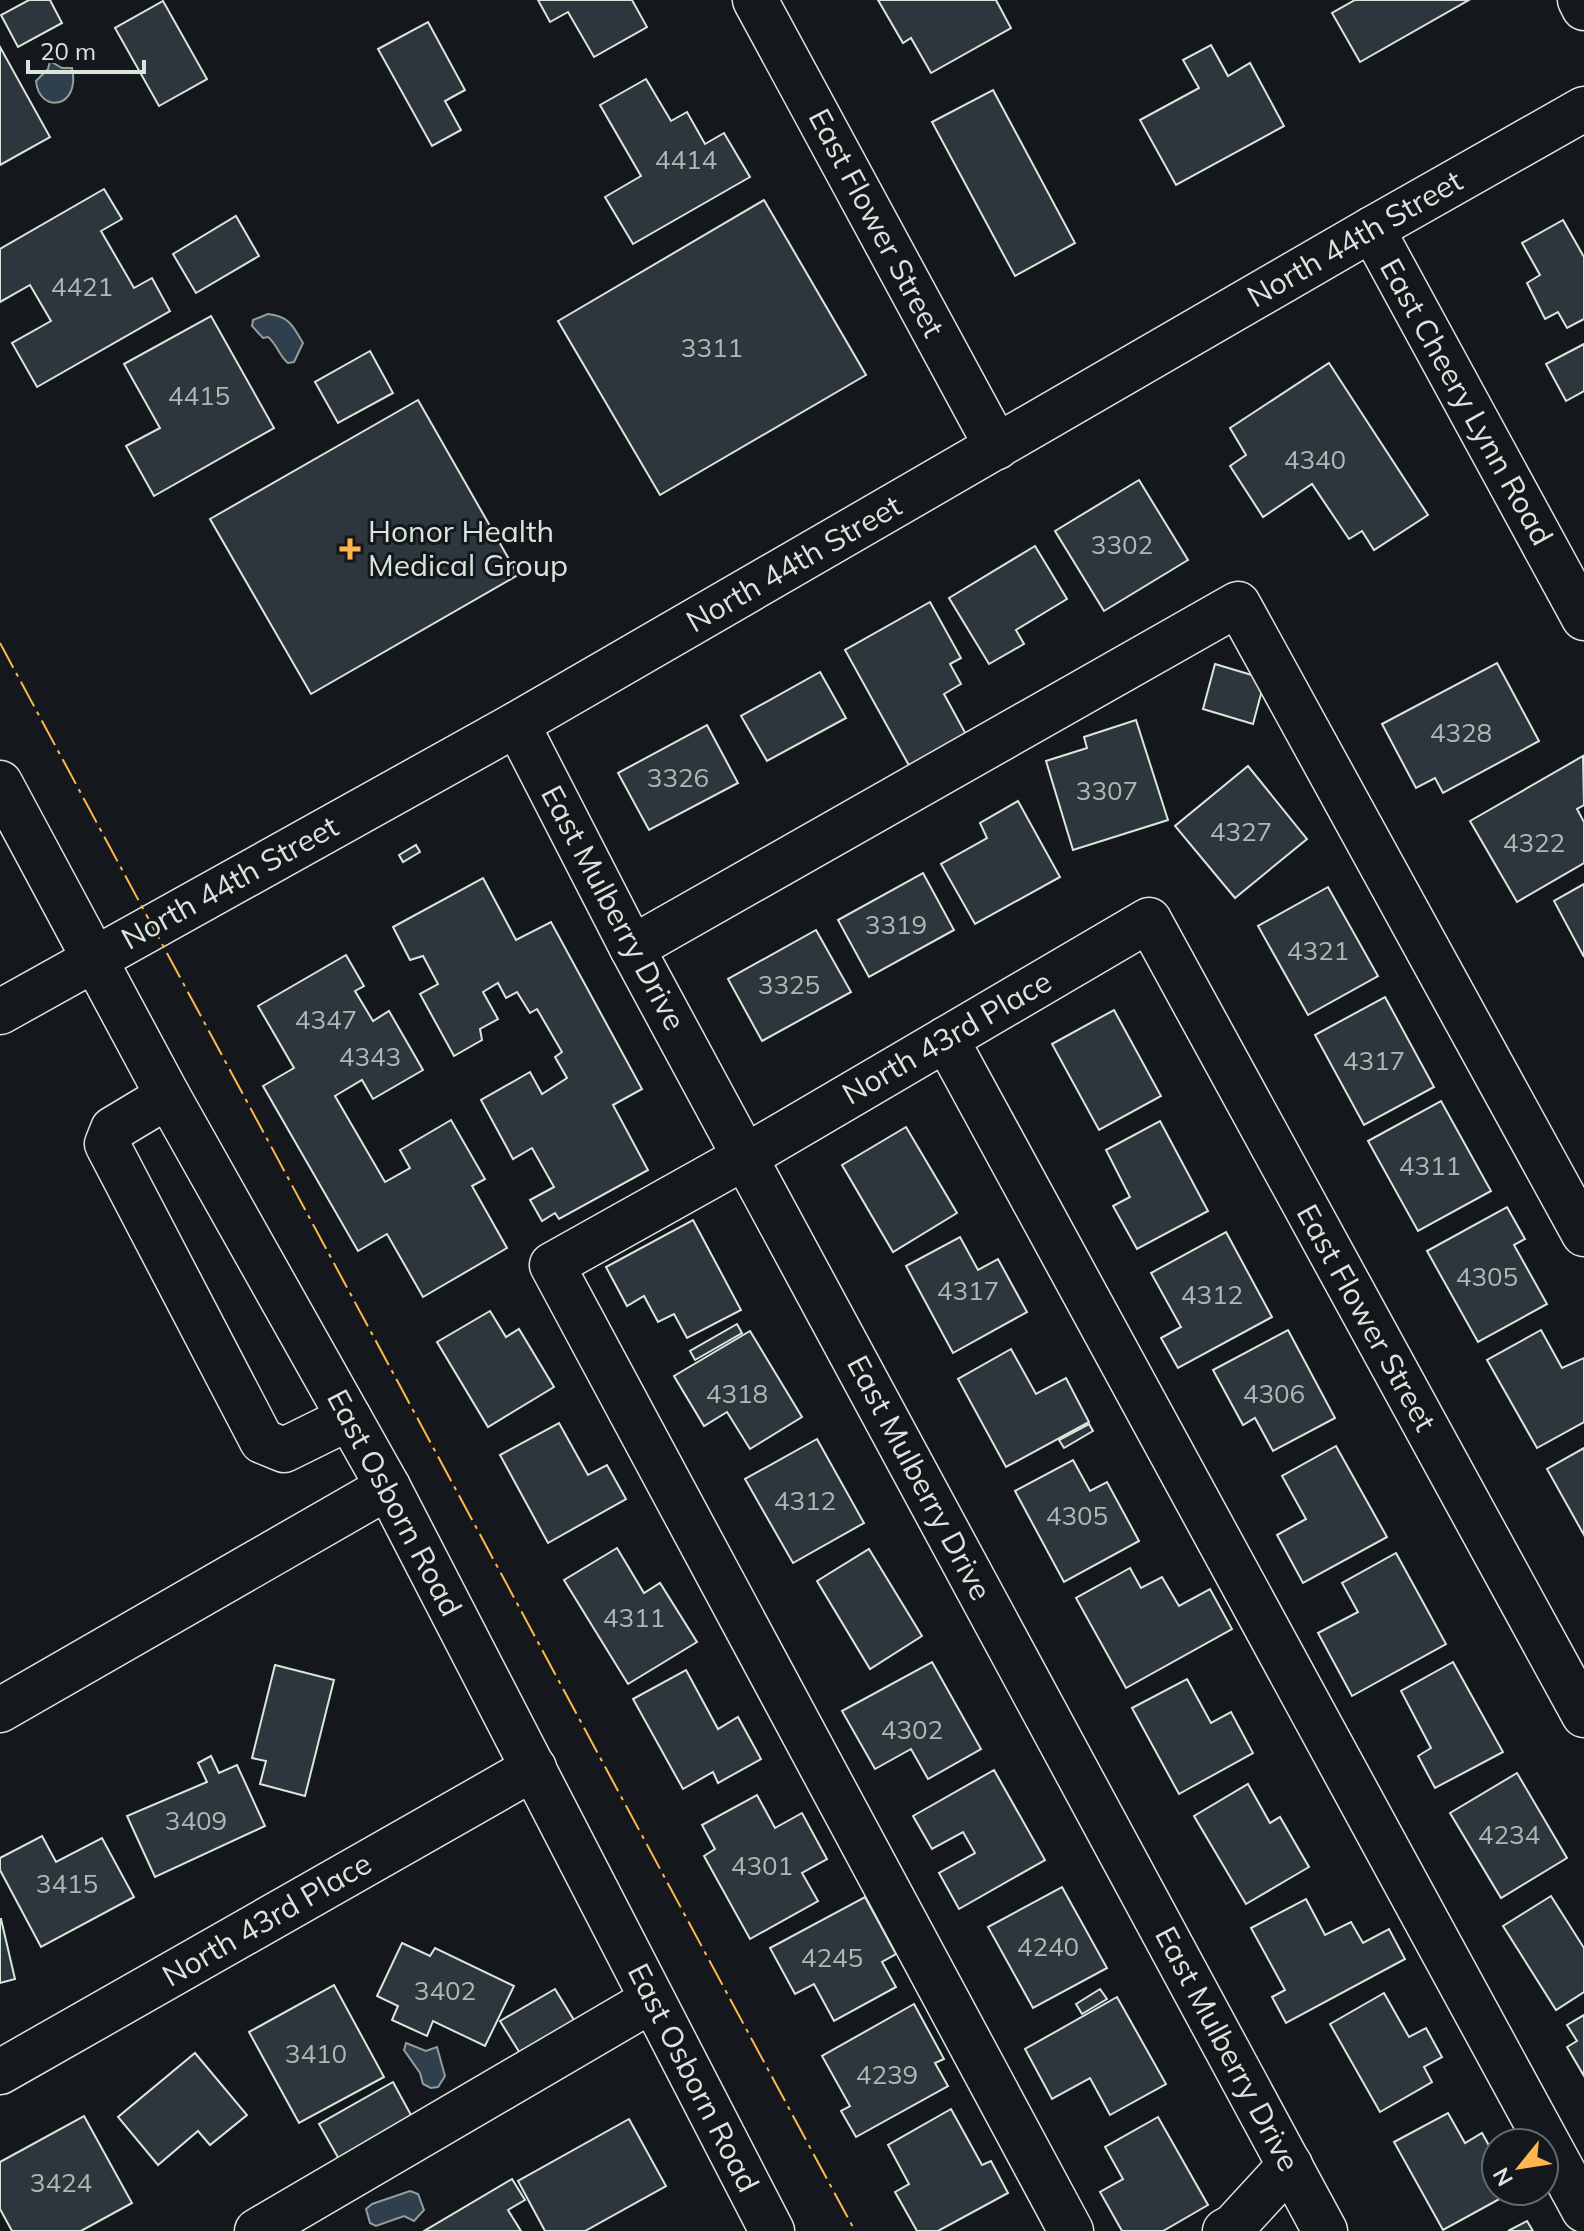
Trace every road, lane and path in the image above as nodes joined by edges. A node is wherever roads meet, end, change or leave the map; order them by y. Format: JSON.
{"nodes":[{"id":1,"x":755,"y":0,"type":"edge"},
{"id":2,"x":1580,"y":0,"type":"edge"},
{"id":3,"x":1584,"y":8,"type":"edge"},
{"id":4,"x":1584,"y":109,"type":"edge"},
{"id":5,"x":1372,"y":229,"type":"junction"},
{"id":6,"x":997,"y":447,"type":"junction"},
{"id":7,"x":1584,"y":618,"type":"edge"},
{"id":8,"x":517,"y":724,"type":"junction"},
{"id":9,"x":0,"y":783,"type":"edge"},
{"id":10,"x":1149,"y":920,"type":"joint"},
{"id":11,"x":632,"y":948,"type":"junction"},
{"id":12,"x":94,"y":958,"type":"junction"},
{"id":13,"x":0,"y":1012,"type":"edge"},
{"id":14,"x":946,"y":1039,"type":"junction"},
{"id":15,"x":168,"y":1096,"type":"junction"},
{"id":16,"x":745,"y":1157,"type":"junction"},
{"id":17,"x":1584,"y":1234,"type":"edge"},
{"id":18,"x":349,"y":1418,"type":"junction"},
{"id":19,"x":388,"y":1487,"type":"junction"},
{"id":20,"x":0,"y":1710,"type":"edge"},
{"id":21,"x":1584,"y":1715,"type":"edge"},
{"id":22,"x":534,"y":1768,"type":"junction"},
{"id":23,"x":652,"y":2000,"type":"junction"},
{"id":24,"x":0,"y":2072,"type":"edge"},
{"id":25,"x":1290,"y":2165,"type":"junction"},
{"id":26,"x":1584,"y":2210,"type":"edge"},
{"id":27,"x":769,"y":2230,"type":"edge"},
{"id":28,"x":257,"y":2231,"type":"edge"},
{"id":29,"x":1071,"y":2231,"type":"edge"},
{"id":30,"x":1225,"y":2231,"type":"edge"},
{"id":31,"x":1325,"y":2231,"type":"edge"}],
"edges":[{"from":1,"to":6,"type":"street","name":"East Flower Street"},
{"from":2,"to":3,"type":"street"},
{"from":4,"to":5,"type":"street","name":"North 44th Street"},
{"from":5,"to":6,"type":"street","name":"North 44th Street"},
{"from":5,"to":7,"type":"street","name":"East Cheery Lynn Road"},
{"from":6,"to":8,"type":"street","name":"North 44th Street"},
{"from":8,"to":11,"type":"street","name":"East Mulberry Drive"},
{"from":8,"to":12,"type":"street","name":"North 44th Street"},
{"from":9,"to":12,"type":"street","name":"East Osborn Road"},
{"from":10,"to":14,"type":"street","name":"North 43rd Place"},
{"from":10,"to":21,"type":"street","name":"East Flower Street"},
{"from":11,"to":16,"type":"street","name":"East Mulberry Drive"},
{"from":11,"to":17,"type":"street"},
{"from":12,"to":13,"type":"street","name":"North 44th Street"},
{"from":12,"to":15,"type":"street","name":"East Osborn Road"},
{"from":14,"to":16,"type":"street","name":"North 43rd Place"},
{"from":14,"to":26,"type":"street"},
{"from":15,"to":18,"type":"street","name":"East Osborn Road"},
{"from":15,"to":18,"type":"street"},
{"from":16,"to":25,"type":"street","name":"East Mulberry Drive"},
{"from":16,"to":29,"type":"street","name":"North 43rd Place"},
{"from":18,"to":19,"type":"street","name":"East Osborn Road"},
{"from":19,"to":20,"type":"street"},
{"from":19,"to":22,"type":"street","name":"East Osborn Road"},
{"from":22,"to":23,"type":"street","name":"East Osborn Road"},
{"from":22,"to":24,"type":"street","name":"North 43rd Place"},
{"from":23,"to":27,"type":"street","name":"East Osborn Road"},
{"from":23,"to":28,"type":"street"},
{"from":25,"to":30,"type":"street"},
{"from":25,"to":31,"type":"street","name":"East Mulberry Drive"}]}
